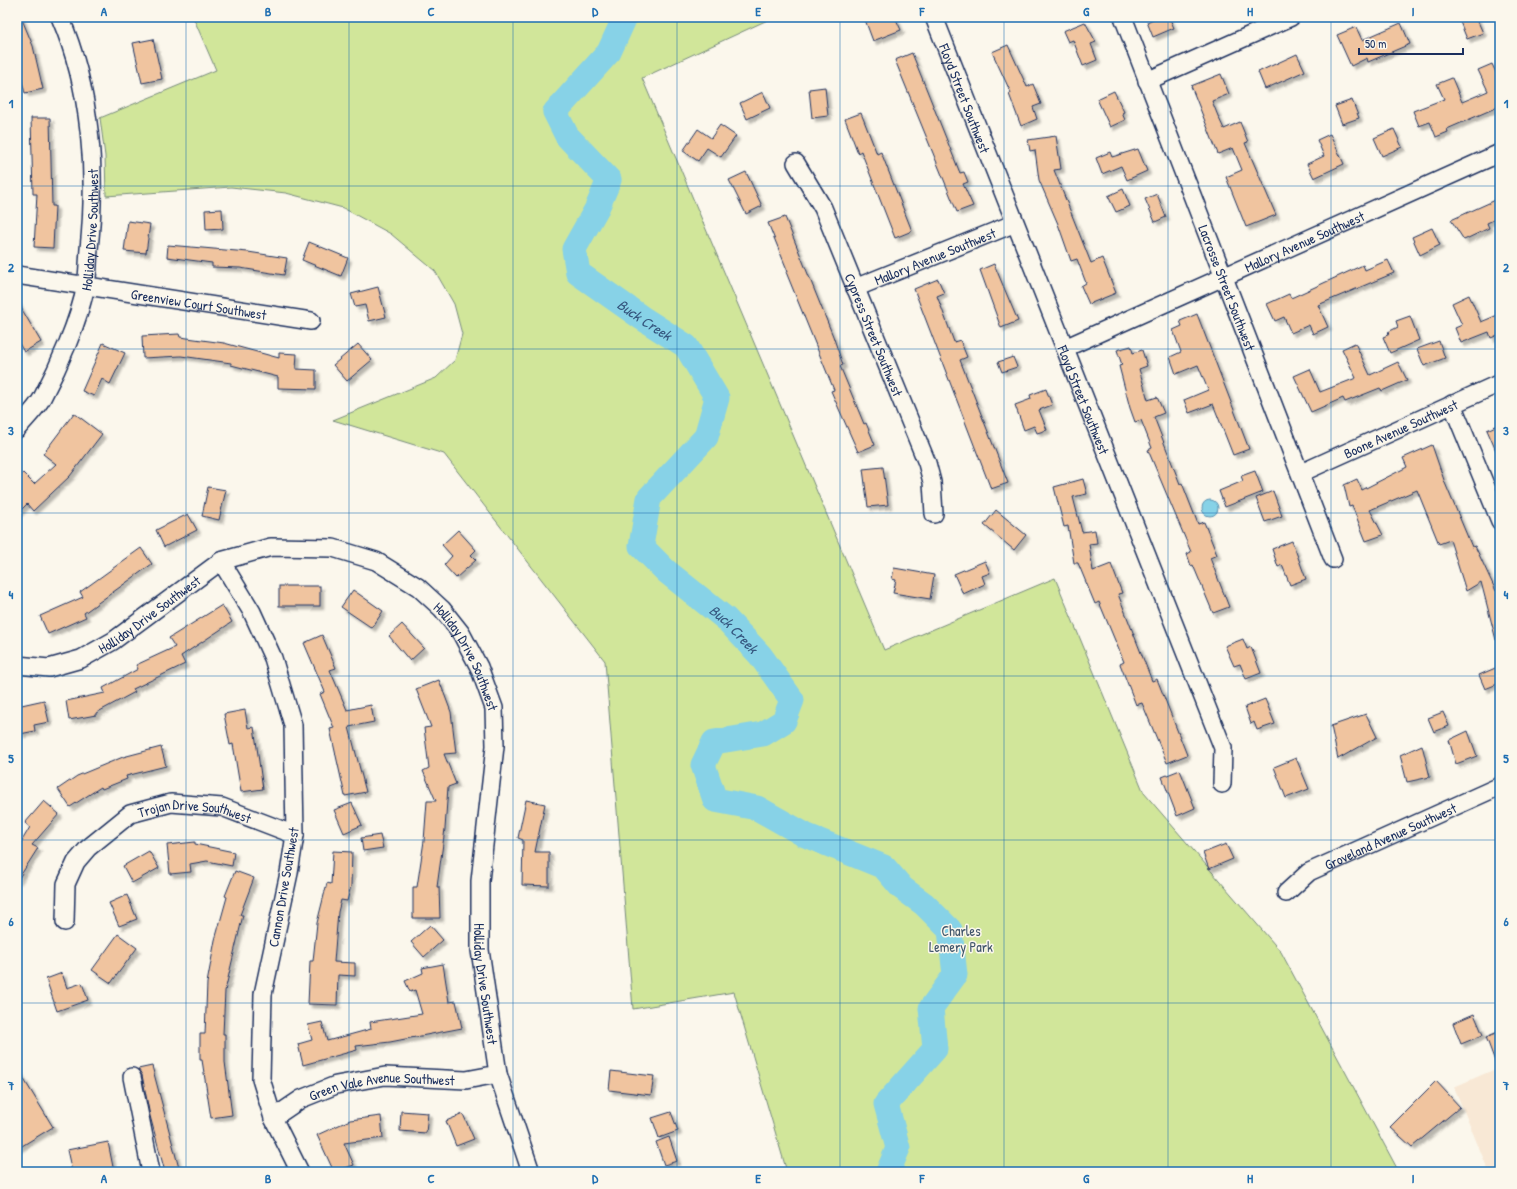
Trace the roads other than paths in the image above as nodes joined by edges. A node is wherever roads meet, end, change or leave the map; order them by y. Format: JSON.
{"nodes":[{"id":1,"x":60,"y":17,"type":"edge"},
{"id":2,"x":934,"y":17,"type":"edge"},
{"id":3,"x":1123,"y":17,"type":"edge"},
{"id":4,"x":1291,"y":17,"type":"edge"},
{"id":5,"x":1147,"y":81,"type":"junction"},
{"id":6,"x":1500,"y":153,"type":"edge"},
{"id":7,"x":796,"y":163,"type":"dead end"},
{"id":8,"x":1013,"y":224,"type":"junction"},
{"id":9,"x":17,"y":275,"type":"edge"},
{"id":10,"x":1222,"y":277,"type":"junction"},
{"id":11,"x":86,"y":286,"type":"junction"},
{"id":12,"x":855,"y":288,"type":"junction"},
{"id":13,"x":311,"y":321,"type":"dead end"},
{"id":14,"x":1065,"y":348,"type":"junction"},
{"id":15,"x":1500,"y":383,"type":"edge"},
{"id":16,"x":1452,"y":404,"type":"junction"},
{"id":17,"x":17,"y":429,"type":"edge"},
{"id":18,"x":1301,"y":473,"type":"junction"},
{"id":19,"x":934,"y":514,"type":"dead end"},
{"id":20,"x":1500,"y":521,"type":"edge"},
{"id":21,"x":1333,"y":558,"type":"dead end"},
{"id":22,"x":221,"y":561,"type":"junction"},
{"id":23,"x":17,"y":665,"type":"edge"},
{"id":24,"x":1222,"y":784,"type":"dead end"},
{"id":25,"x":1500,"y":786,"type":"edge"},
{"id":26,"x":295,"y":835,"type":"junction"},
{"id":27,"x":1286,"y":892,"type":"dead end"},
{"id":28,"x":65,"y":922,"type":"dead end"},
{"id":29,"x":498,"y":1074,"type":"junction"},
{"id":30,"x":132,"y":1077,"type":"dead end"},
{"id":31,"x":273,"y":1118,"type":"junction"},
{"id":32,"x":151,"y":1172,"type":"edge"},
{"id":33,"x":300,"y":1172,"type":"edge"},
{"id":34,"x":531,"y":1172,"type":"edge"}],
"edges":[{"from":1,"to":11,"type":"street","name":"Holliday Drive Southwest"},
{"from":2,"to":8,"type":"street","name":"Floyd Street Southwest"},
{"from":3,"to":5,"type":"street","name":"Lacrosse Street Southwest"},
{"from":4,"to":5,"type":"street"},
{"from":5,"to":10,"type":"street","name":"Lacrosse Street Southwest"},
{"from":6,"to":10,"type":"street","name":"Mallory Avenue Southwest"},
{"from":7,"to":12,"type":"street","name":"Cypress Street Southwest"},
{"from":8,"to":12,"type":"street","name":"Mallory Avenue Southwest"},
{"from":8,"to":14,"type":"street","name":"Floyd Street Southwest"},
{"from":9,"to":11,"type":"street","name":"Greenview Court Southwest"},
{"from":10,"to":14,"type":"street","name":"Mallory Avenue Southwest"},
{"from":10,"to":18,"type":"street","name":"Lacrosse Street Southwest"},
{"from":11,"to":13,"type":"street","name":"Greenview Court Southwest"},
{"from":11,"to":17,"type":"street","name":"Holliday Drive Southwest"},
{"from":12,"to":19,"type":"street","name":"Cypress Street Southwest"},
{"from":14,"to":24,"type":"street","name":"Floyd Street Southwest"},
{"from":15,"to":16,"type":"street","name":"Boone Avenue Southwest"},
{"from":16,"to":18,"type":"street","name":"Boone Avenue Southwest"},
{"from":16,"to":20,"type":"street"},
{"from":18,"to":21,"type":"street","name":"Lacrosse Street Southwest"},
{"from":22,"to":23,"type":"street","name":"Holliday Drive Southwest"},
{"from":22,"to":26,"type":"street","name":"Cannon Drive Southwest"},
{"from":22,"to":29,"type":"street","name":"Holliday Drive Southwest"},
{"from":25,"to":27,"type":"street","name":"Groveland Avenue Southwest"},
{"from":26,"to":28,"type":"street","name":"Trojan Drive Southwest"},
{"from":26,"to":31,"type":"street","name":"Cannon Drive Southwest"},
{"from":29,"to":31,"type":"street","name":"Green Vale Avenue Southwest"},
{"from":29,"to":34,"type":"street","name":"Holliday Drive Southwest"},
{"from":30,"to":32,"type":"street"},
{"from":31,"to":33,"type":"street","name":"Cannon Drive Southwest"}]}
